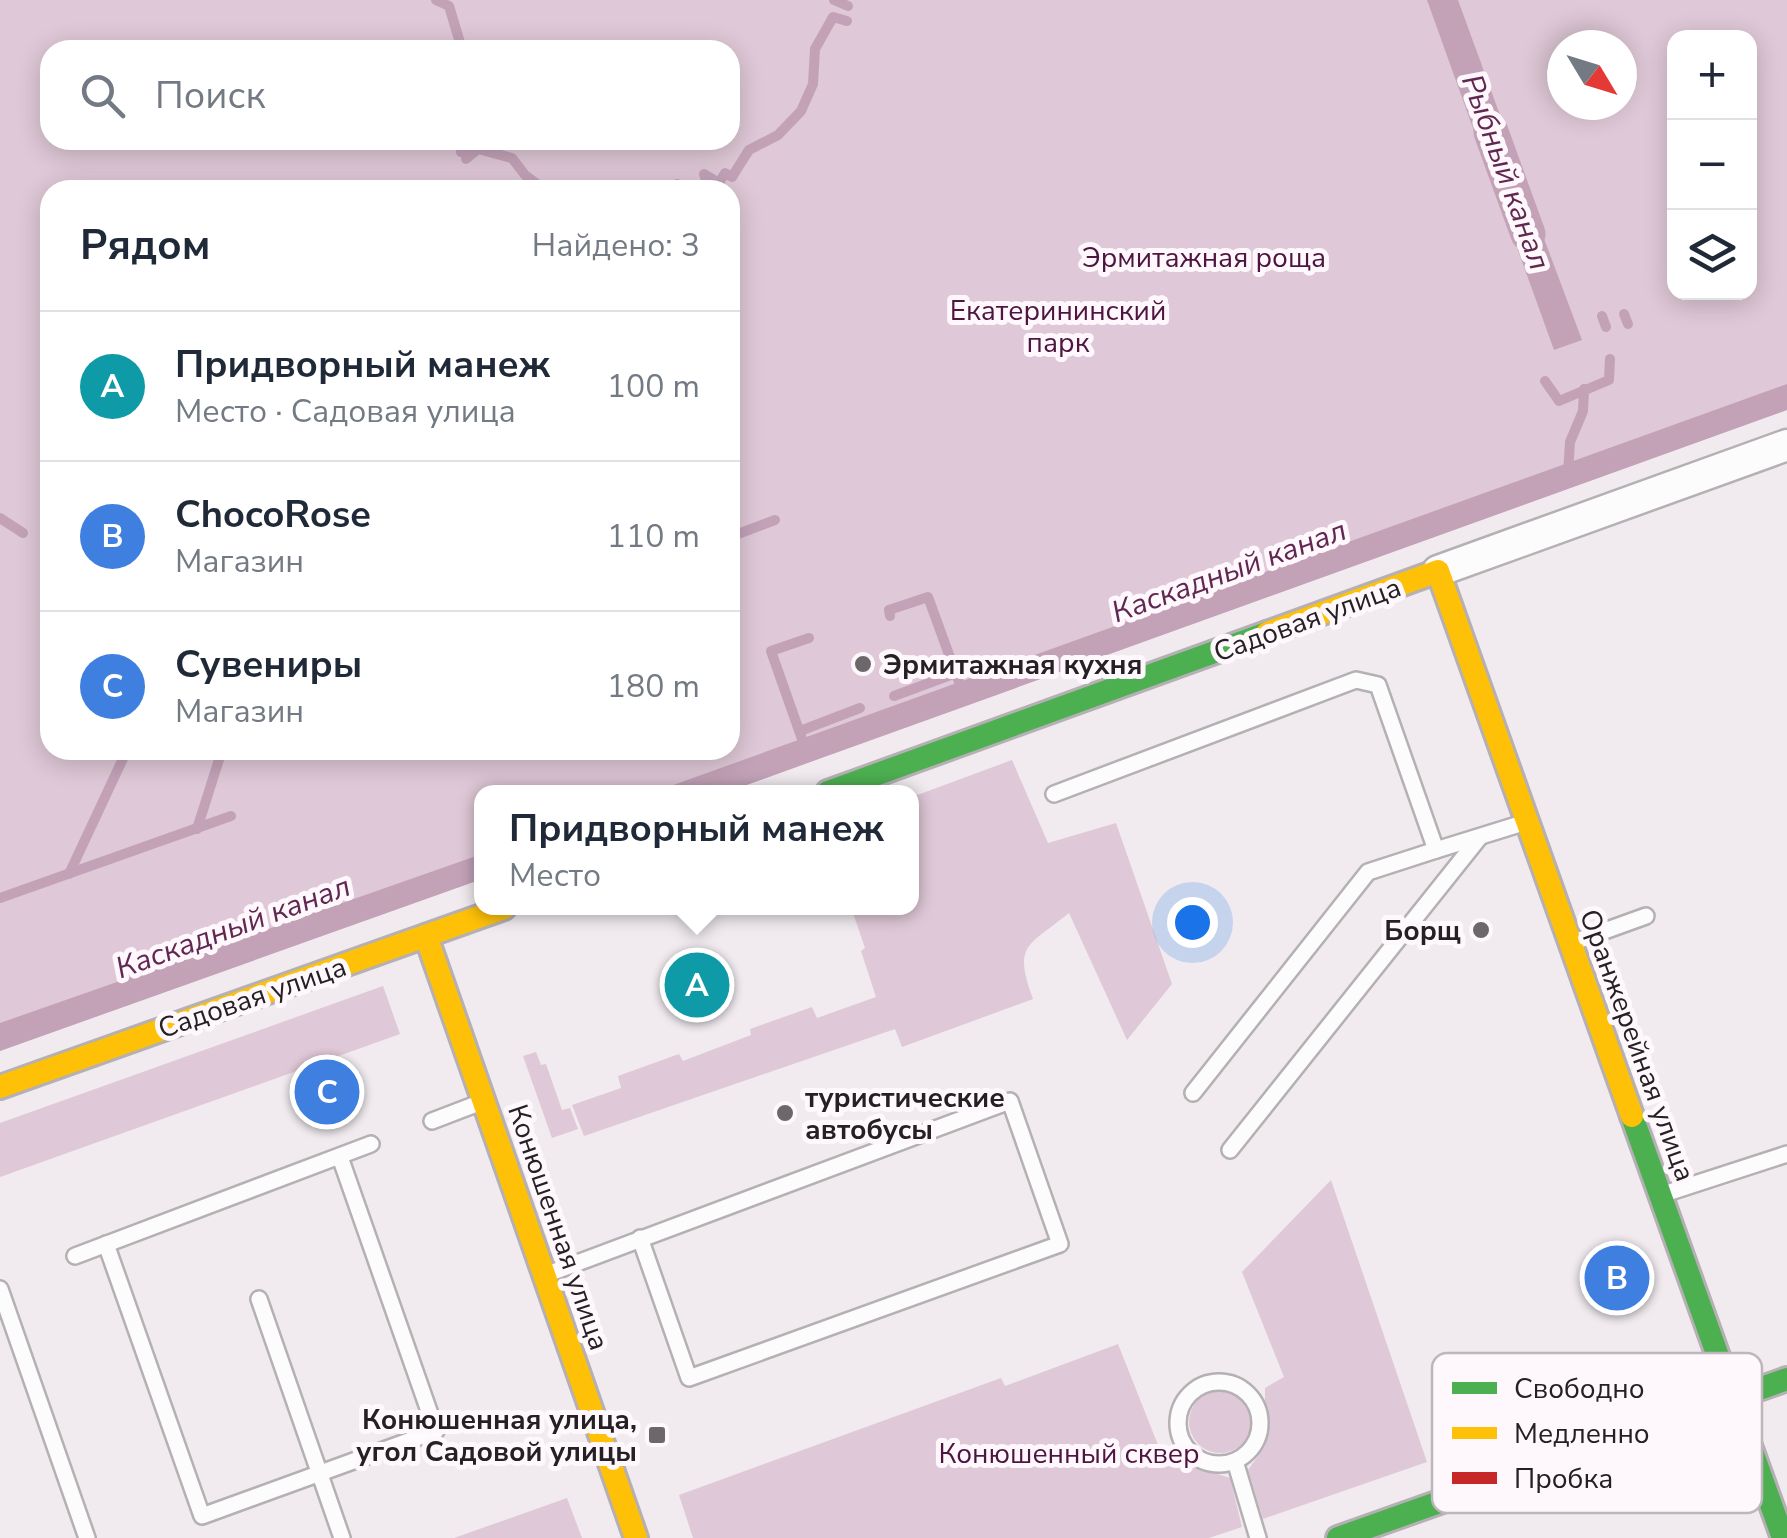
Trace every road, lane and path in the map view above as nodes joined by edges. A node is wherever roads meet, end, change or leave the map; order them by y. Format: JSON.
{"nodes":[{"id":1,"x":1787,"y":446,"type":"edge"},
{"id":2,"x":1438,"y":571,"type":"junction"},
{"id":3,"x":847,"y":785,"type":"edge"},
{"id":4,"x":1054,"y":794,"type":"dead end"},
{"id":5,"x":1527,"y":822,"type":"junction"},
{"id":6,"x":1478,"y":838,"type":"junction"},
{"id":7,"x":1436,"y":850,"type":"junction"},
{"id":8,"x":484,"y":915,"type":"edge"},
{"id":9,"x":1646,"y":916,"type":"dead end"},
{"id":10,"x":426,"y":936,"type":"junction"},
{"id":11,"x":1570,"y":943,"type":"junction"},
{"id":12,"x":0,"y":1086,"type":"edge"},
{"id":13,"x":1192,"y":1093,"type":"dead end"},
{"id":14,"x":483,"y":1101,"type":"junction"},
{"id":15,"x":432,"y":1121,"type":"dead end"},
{"id":16,"x":371,"y":1144,"type":"dead end"},
{"id":17,"x":1230,"y":1150,"type":"dead end"},
{"id":18,"x":1787,"y":1154,"type":"edge"},
{"id":19,"x":340,"y":1157,"type":"junction"},
{"id":20,"x":1660,"y":1196,"type":"junction"},
{"id":21,"x":640,"y":1238,"type":"junction"},
{"id":22,"x":106,"y":1244,"type":"junction"},
{"id":23,"x":76,"y":1256,"type":"dead end"},
{"id":24,"x":544,"y":1275,"type":"junction"},
{"id":25,"x":4,"y":1284,"type":"edge"},
{"id":26,"x":259,"y":1299,"type":"dead end"},
{"id":27,"x":1717,"y":1353,"type":"edge"},
{"id":28,"x":1787,"y":1379,"type":"edge"},
{"id":29,"x":1762,"y":1388,"type":"edge"},
{"id":30,"x":1235,"y":1461,"type":"junction"},
{"id":31,"x":319,"y":1474,"type":"junction"},
{"id":32,"x":1762,"y":1479,"type":"edge"},
{"id":33,"x":1432,"y":1505,"type":"edge"},
{"id":34,"x":87,"y":1538,"type":"edge"},
{"id":35,"x":342,"y":1538,"type":"edge"},
{"id":36,"x":636,"y":1538,"type":"edge"},
{"id":37,"x":1258,"y":1538,"type":"edge"},
{"id":38,"x":1338,"y":1538,"type":"edge"},
{"id":39,"x":1783,"y":1538,"type":"edge"}],
"edges":[{"from":1,"to":2,"type":"street","name":"Садовая улица"},
{"from":2,"to":3,"type":"main road","name":"Садовая улица"},
{"from":2,"to":5,"type":"main road","name":"Оранжерейная улица"},
{"from":4,"to":7,"type":"lane"},
{"from":5,"to":6,"type":"lane"},
{"from":5,"to":11,"type":"main road","name":"Оранжерейная улица"},
{"from":6,"to":7,"type":"lane"},
{"from":6,"to":17,"type":"lane"},
{"from":7,"to":13,"type":"lane"},
{"from":8,"to":10,"type":"main road","name":"Садовая улица"},
{"from":9,"to":11,"type":"lane"},
{"from":10,"to":12,"type":"main road","name":"Садовая улица"},
{"from":10,"to":14,"type":"main road","name":"Конюшенная улица"},
{"from":11,"to":20,"type":"main road","name":"Оранжерейная улица"},
{"from":14,"to":15,"type":"lane"},
{"from":14,"to":24,"type":"main road","name":"Конюшенная улица"},
{"from":16,"to":19,"type":"lane"},
{"from":18,"to":20,"type":"lane"},
{"from":19,"to":22,"type":"lane"},
{"from":19,"to":31,"type":"lane"},
{"from":20,"to":27,"type":"main road","name":"Оранжерейная улица"},
{"from":21,"to":21,"type":"lane"},
{"from":21,"to":24,"type":"lane"},
{"from":22,"to":23,"type":"lane"},
{"from":22,"to":31,"type":"lane"},
{"from":24,"to":36,"type":"main road","name":"Конюшенная улица"},
{"from":25,"to":34,"type":"lane"},
{"from":26,"to":31,"type":"lane"},
{"from":28,"to":29,"type":"main road"},
{"from":30,"to":30,"type":"lane"},
{"from":30,"to":37,"type":"lane"},
{"from":31,"to":35,"type":"lane"},
{"from":32,"to":39,"type":"main road","name":"Оранжерейная улица"},
{"from":33,"to":38,"type":"main road"}]}
